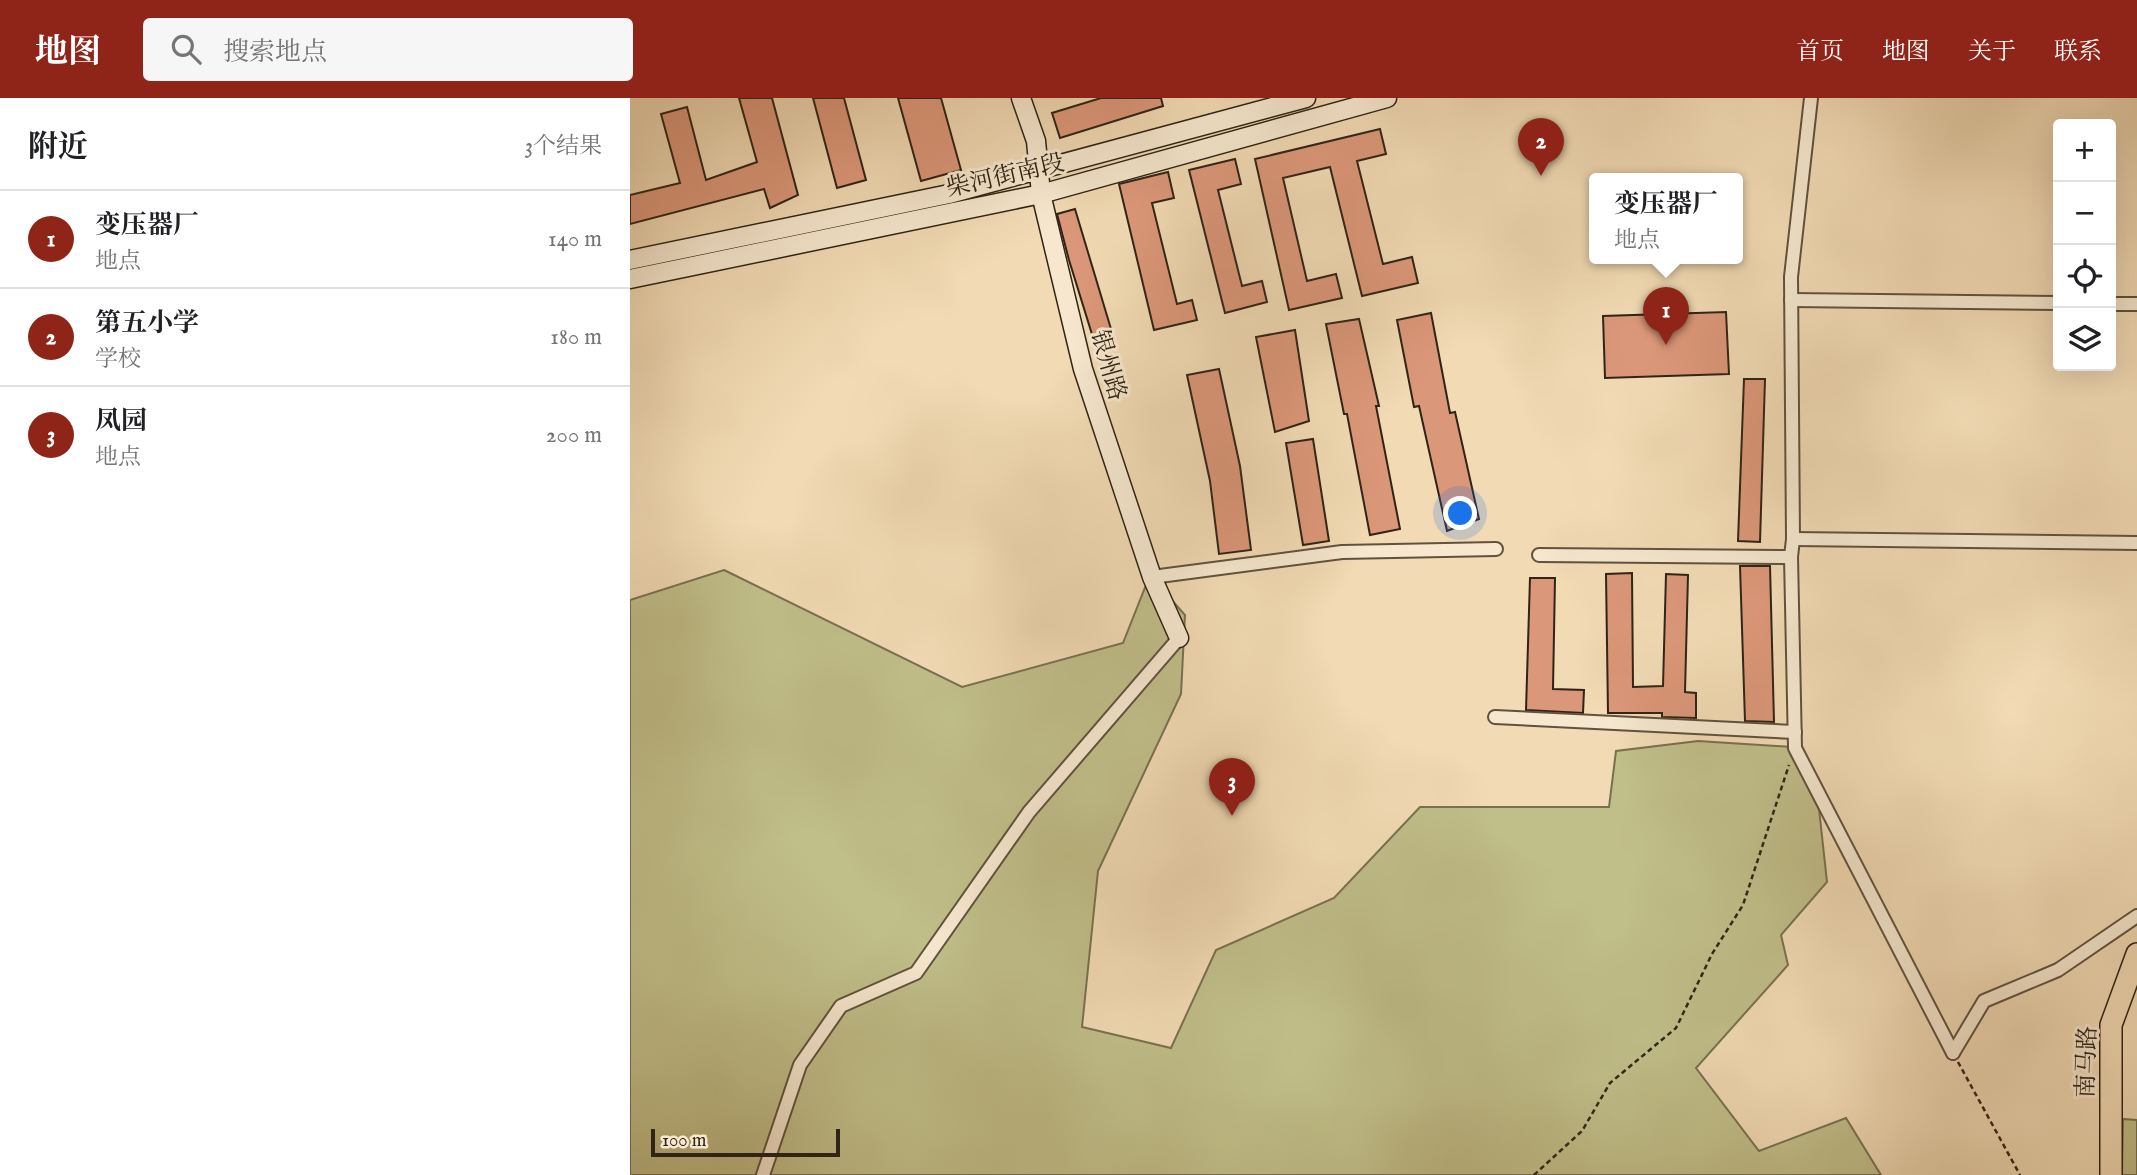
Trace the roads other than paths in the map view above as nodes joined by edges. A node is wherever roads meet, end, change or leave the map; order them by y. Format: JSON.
{"nodes":[{"id":1,"x":1021,"y":98,"type":"edge"},
{"id":2,"x":1306,"y":98,"type":"edge"},
{"id":3,"x":1387,"y":98,"type":"edge"},
{"id":4,"x":1811,"y":98,"type":"edge"},
{"id":5,"x":1039,"y":170,"type":"junction"},
{"id":6,"x":1041,"y":194,"type":"junction"},
{"id":7,"x":630,"y":260,"type":"edge"},
{"id":8,"x":630,"y":279,"type":"edge"},
{"id":9,"x":1791,"y":300,"type":"junction"},
{"id":10,"x":2053,"y":303,"type":"edge"},
{"id":11,"x":2116,"y":304,"type":"edge"},
{"id":12,"x":2137,"y":304,"type":"edge"},
{"id":13,"x":1793,"y":539,"type":"junction"},
{"id":14,"x":2137,"y":543,"type":"edge"},
{"id":15,"x":1496,"y":549,"type":"dead end"},
{"id":16,"x":1539,"y":555,"type":"dead end"},
{"id":17,"x":1791,"y":557,"type":"junction"},
{"id":18,"x":1152,"y":577,"type":"junction"},
{"id":19,"x":1179,"y":638,"type":"joint"},
{"id":20,"x":1495,"y":717,"type":"dead end"},
{"id":21,"x":1795,"y":732,"type":"junction"},
{"id":22,"x":2137,"y":916,"type":"edge"},
{"id":23,"x":2137,"y":954,"type":"edge"},
{"id":24,"x":763,"y":1175,"type":"edge"},
{"id":25,"x":2111,"y":1175,"type":"edge"}],
"edges":[{"from":1,"to":5,"type":"main road","name":"银州路"},
{"from":2,"to":5,"type":"main road","name":"柴河街南段"},
{"from":3,"to":6,"type":"main road","name":"柴河街南段"},
{"from":4,"to":9,"type":"street"},
{"from":5,"to":6,"type":"main road","name":"银州路"},
{"from":5,"to":7,"type":"main road","name":"柴河街南段"},
{"from":6,"to":8,"type":"main road","name":"柴河街南段"},
{"from":6,"to":18,"type":"main road","name":"银州路"},
{"from":9,"to":10,"type":"street"},
{"from":9,"to":13,"type":"street"},
{"from":11,"to":12,"type":"street"},
{"from":13,"to":14,"type":"street"},
{"from":13,"to":17,"type":"street"},
{"from":15,"to":18,"type":"street"},
{"from":16,"to":17,"type":"street"},
{"from":17,"to":21,"type":"street"},
{"from":18,"to":19,"type":"main road","name":"银州路"},
{"from":19,"to":24,"type":"street"},
{"from":20,"to":21,"type":"street"},
{"from":21,"to":22,"type":"street"},
{"from":23,"to":25,"type":"main road","name":"南马路"}]}
